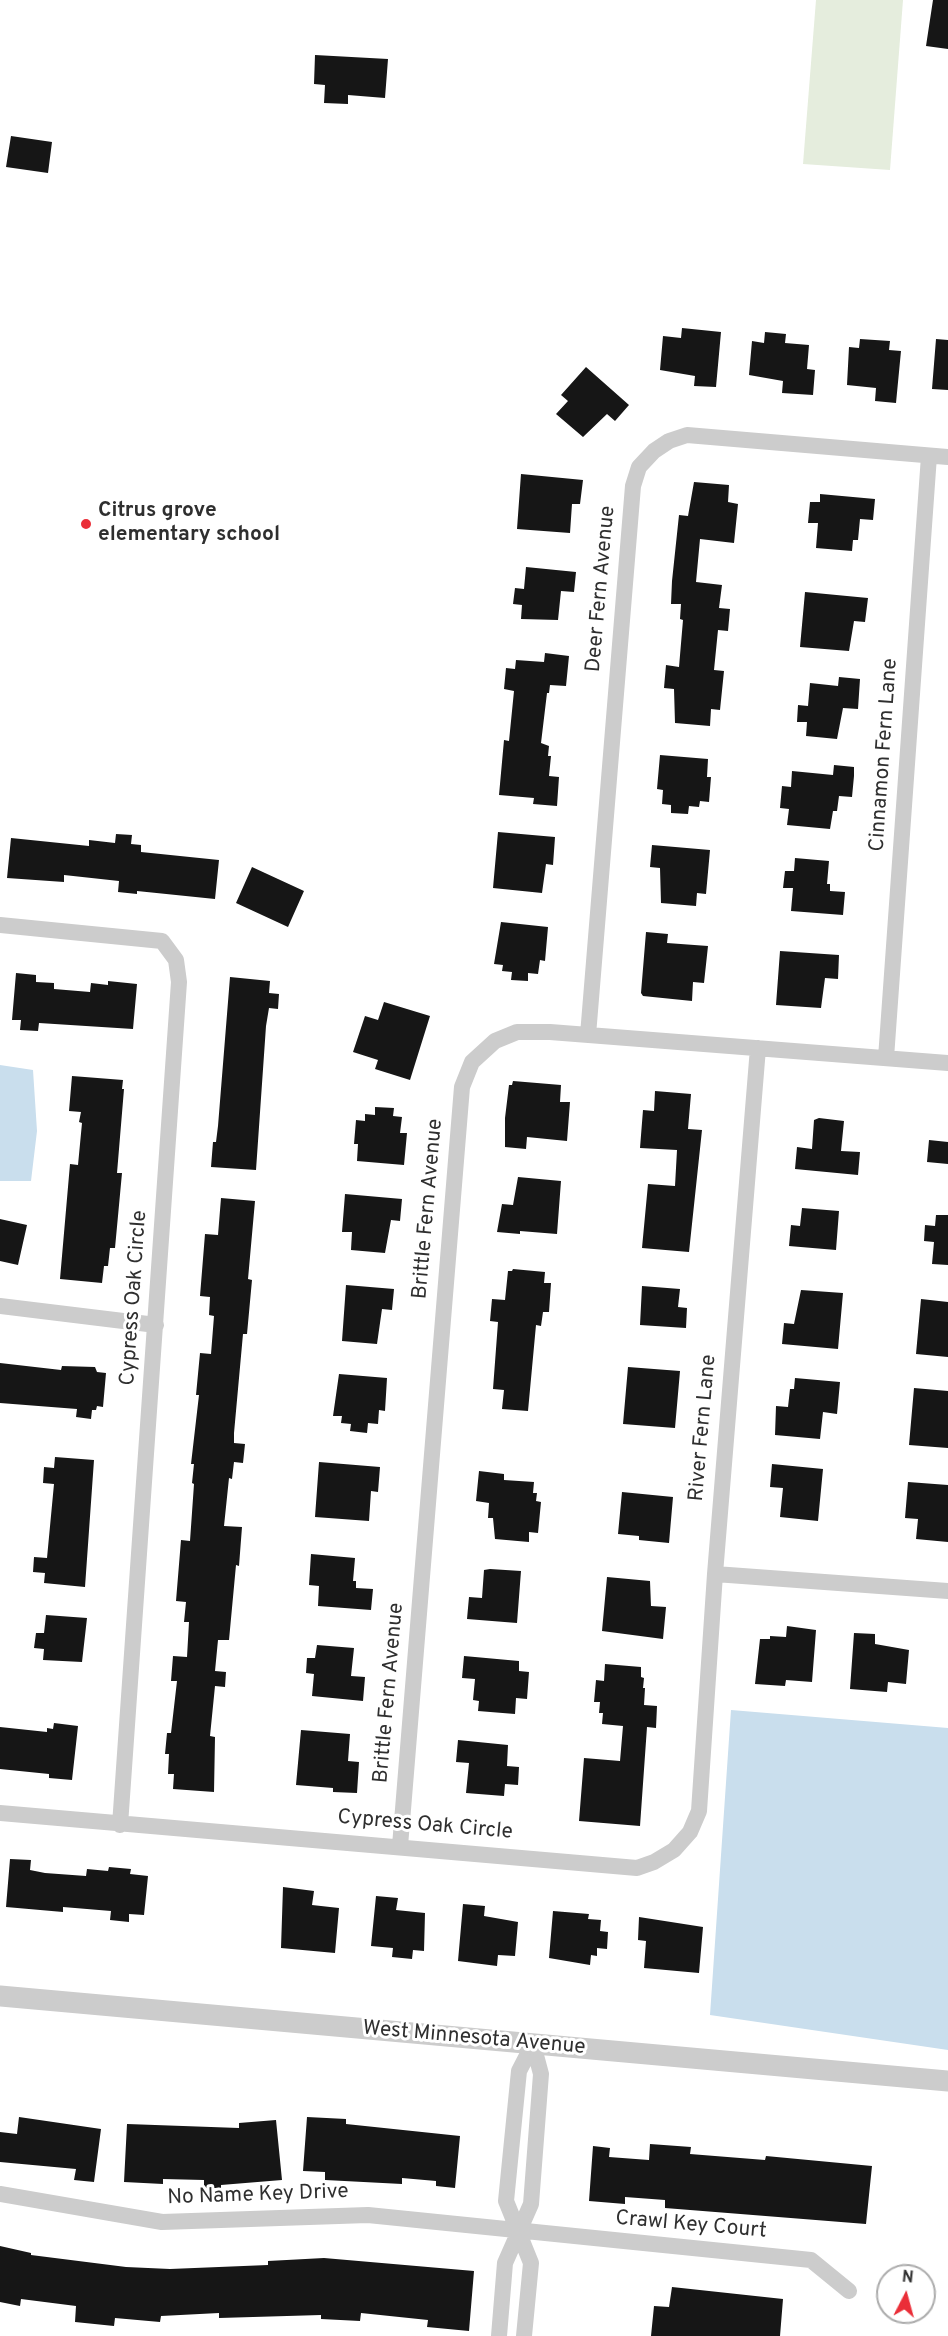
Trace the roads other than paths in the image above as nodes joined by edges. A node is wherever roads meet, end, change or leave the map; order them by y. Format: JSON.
{"nodes":[{"id":1,"x":929,"y":456,"type":"junction"},
{"id":2,"x":948,"y":457,"type":"edge"},
{"id":3,"x":0,"y":925,"type":"edge"},
{"id":4,"x":588,"y":1035,"type":"junction"},
{"id":5,"x":758,"y":1048,"type":"junction"},
{"id":6,"x":886,"y":1058,"type":"junction"},
{"id":7,"x":948,"y":1063,"type":"edge"},
{"id":8,"x":0,"y":1306,"type":"edge"},
{"id":9,"x":156,"y":1325,"type":"junction"},
{"id":10,"x":715,"y":1574,"type":"junction"},
{"id":11,"x":948,"y":1591,"type":"edge"},
{"id":12,"x":699,"y":1811,"type":"joint"},
{"id":13,"x":0,"y":1813,"type":"edge"},
{"id":14,"x":120,"y":1825,"type":"junction"},
{"id":15,"x":400,"y":1846,"type":"junction"},
{"id":16,"x":0,"y":1996,"type":"edge"},
{"id":17,"x":533,"y":2044,"type":"junction"},
{"id":18,"x":948,"y":2081,"type":"edge"},
{"id":19,"x":0,"y":2194,"type":"edge"},
{"id":20,"x":518,"y":2233,"type":"junction"},
{"id":21,"x":849,"y":2291,"type":"dead end"},
{"id":22,"x":499,"y":2336,"type":"edge"},
{"id":23,"x":524,"y":2336,"type":"edge"}],
"edges":[{"from":1,"to":2,"type":"street","name":"Deer Fern Avenue"},
{"from":1,"to":4,"type":"street","name":"Deer Fern Avenue"},
{"from":1,"to":6,"type":"street","name":"Cinnamon Fern Lane"},
{"from":3,"to":9,"type":"street","name":"Cypress Oak Circle"},
{"from":4,"to":5,"type":"street","name":"Brittle Fern Avenue"},
{"from":4,"to":15,"type":"street","name":"Brittle Fern Avenue"},
{"from":5,"to":6,"type":"street","name":"Brittle Fern Avenue"},
{"from":5,"to":10,"type":"street","name":"River Fern Lane"},
{"from":6,"to":7,"type":"street","name":"Brittle Fern Avenue"},
{"from":8,"to":9,"type":"street"},
{"from":9,"to":14,"type":"street","name":"Cypress Oak Circle"},
{"from":10,"to":11,"type":"street"},
{"from":10,"to":12,"type":"street","name":"River Fern Lane"},
{"from":12,"to":15,"type":"street","name":"Cypress Oak Circle"},
{"from":13,"to":14,"type":"street","name":"Cypress Oak Circle"},
{"from":14,"to":15,"type":"street","name":"Cypress Oak Circle"},
{"from":16,"to":17,"type":"street","name":"West Minnesota Avenue"},
{"from":17,"to":18,"type":"street","name":"West Minnesota Avenue"},
{"from":17,"to":20,"type":"street"},
{"from":17,"to":20,"type":"street"},
{"from":19,"to":20,"type":"street","name":"No Name Key Drive"},
{"from":20,"to":21,"type":"street","name":"Crawl Key Court"},
{"from":20,"to":22,"type":"street"},
{"from":20,"to":23,"type":"street"}]}
